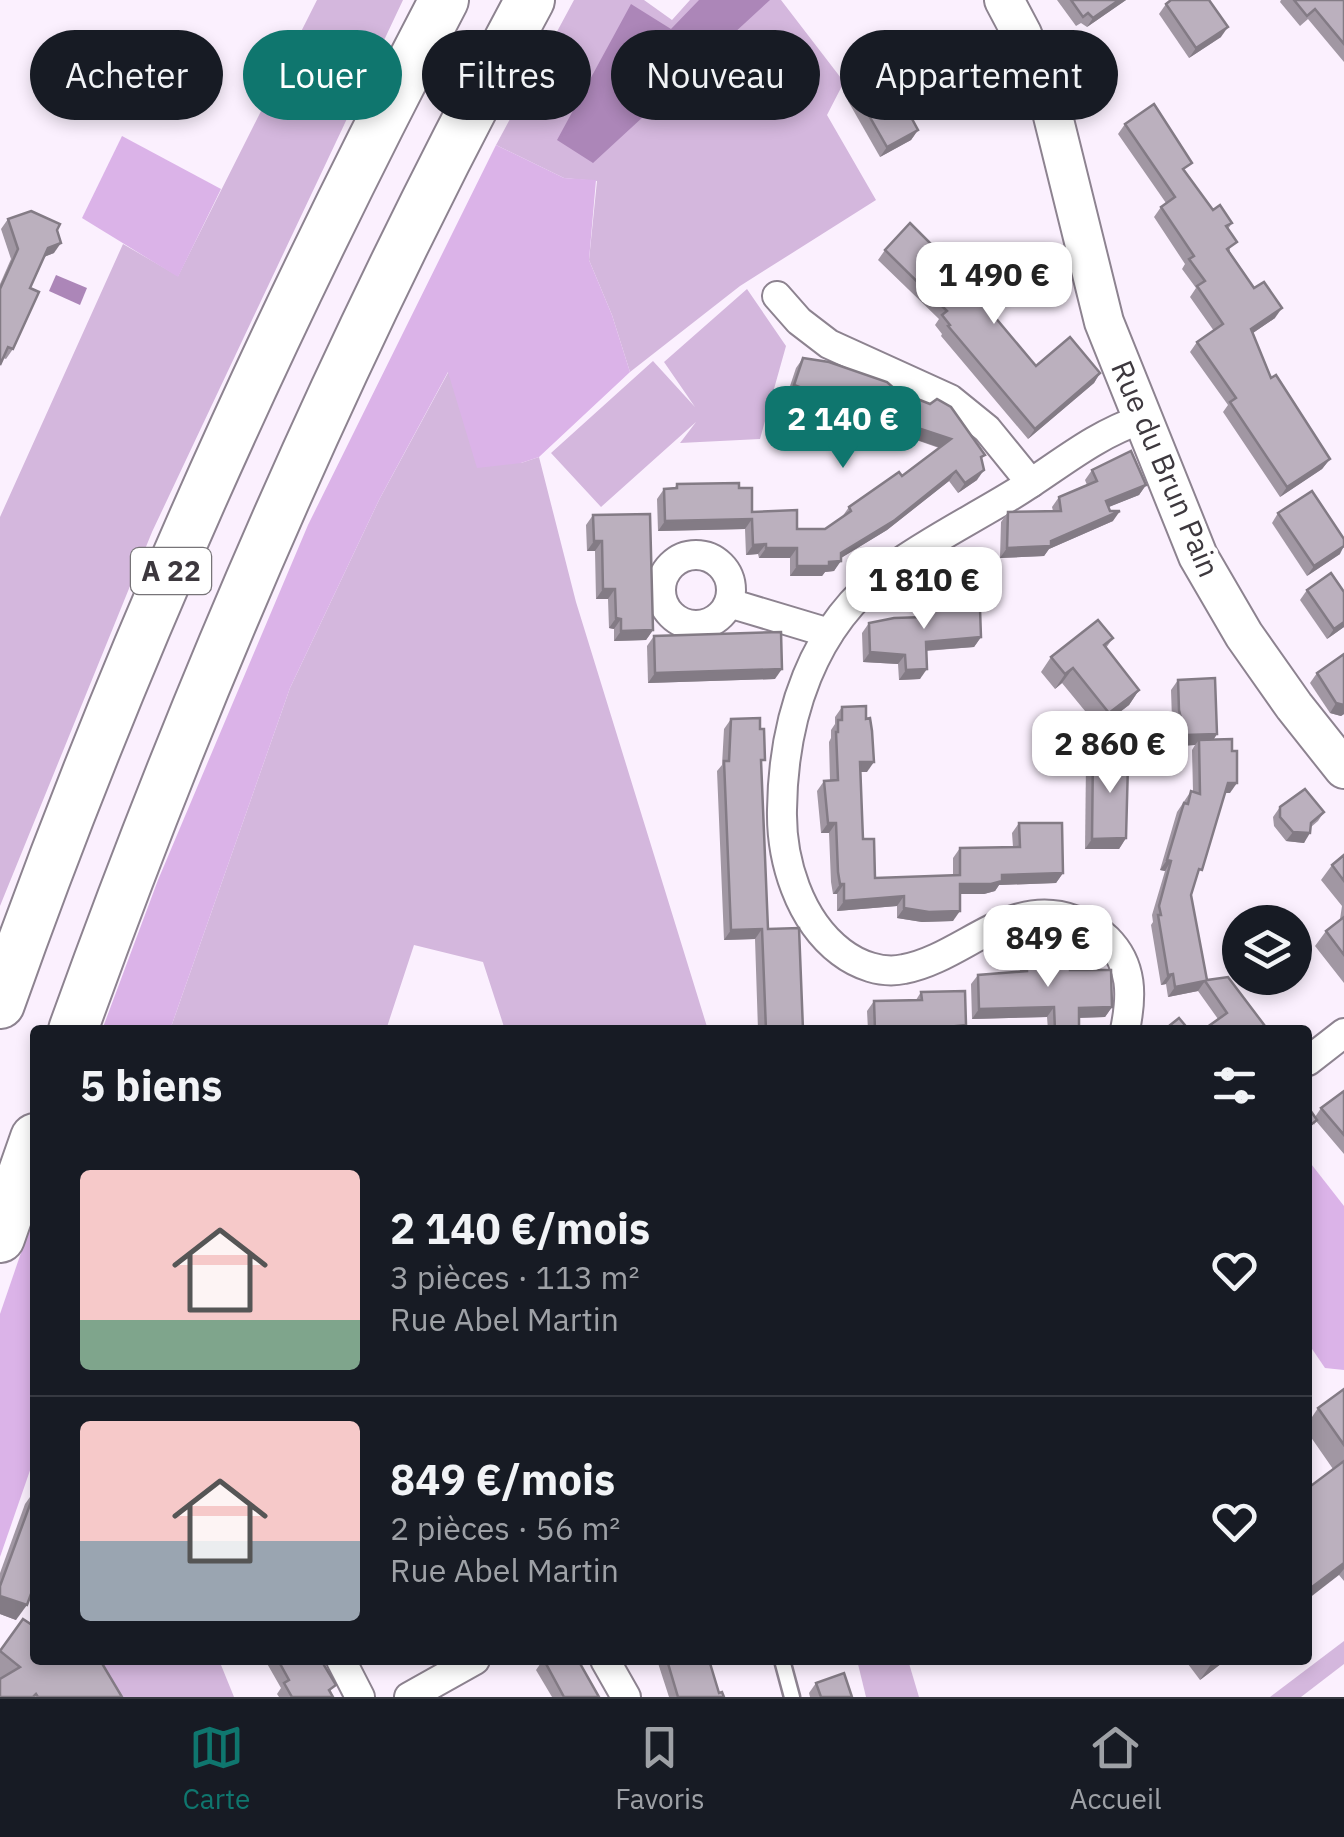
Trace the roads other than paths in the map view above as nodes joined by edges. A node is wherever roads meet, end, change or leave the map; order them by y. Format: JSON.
{"nodes":[{"id":1,"x":444,"y":0,"type":"edge"},
{"id":2,"x":530,"y":0,"type":"edge"},
{"id":3,"x":1004,"y":0,"type":"edge"},
{"id":4,"x":778,"y":296,"type":"dead end"},
{"id":5,"x":1142,"y":419,"type":"junction"},
{"id":6,"x":1031,"y":483,"type":"junction"},
{"id":7,"x":729,"y":603,"type":"dead end"},
{"id":8,"x":829,"y":633,"type":"junction"},
{"id":9,"x":1344,"y":768,"type":"edge"},
{"id":10,"x":0,"y":1004,"type":"edge"},
{"id":11,"x":74,"y":1025,"type":"edge"},
{"id":12,"x":1126,"y":1025,"type":"edge"},
{"id":13,"x":1344,"y":1034,"type":"edge"},
{"id":14,"x":1312,"y":1059,"type":"edge"},
{"id":15,"x":30,"y":1152,"type":"edge"},
{"id":16,"x":0,"y":1238,"type":"edge"},
{"id":17,"x":344,"y":1665,"type":"edge"},
{"id":18,"x":466,"y":1665,"type":"edge"},
{"id":19,"x":608,"y":1665,"type":"edge"},
{"id":20,"x":783,"y":1665,"type":"edge"},
{"id":21,"x":360,"y":1697,"type":"edge"},
{"id":22,"x":409,"y":1697,"type":"edge"},
{"id":23,"x":626,"y":1697,"type":"edge"},
{"id":24,"x":792,"y":1697,"type":"edge"}],
"edges":[{"from":1,"to":10,"type":"highway","number":"A 22"},
{"from":2,"to":11,"type":"highway","number":"A 22"},
{"from":3,"to":5,"type":"main road","name":"Rue du Brun Pain"},
{"from":4,"to":6,"type":"street"},
{"from":5,"to":6,"type":"street"},
{"from":5,"to":9,"type":"main road","name":"Rue du Brun Pain"},
{"from":6,"to":8,"type":"street"},
{"from":7,"to":8,"type":"street"},
{"from":8,"to":12,"type":"street"},
{"from":13,"to":14,"type":"street"},
{"from":15,"to":16,"type":"highway"},
{"from":17,"to":21,"type":"street"},
{"from":18,"to":22,"type":"street"},
{"from":19,"to":23,"type":"street"},
{"from":20,"to":24,"type":"lane"}]}
